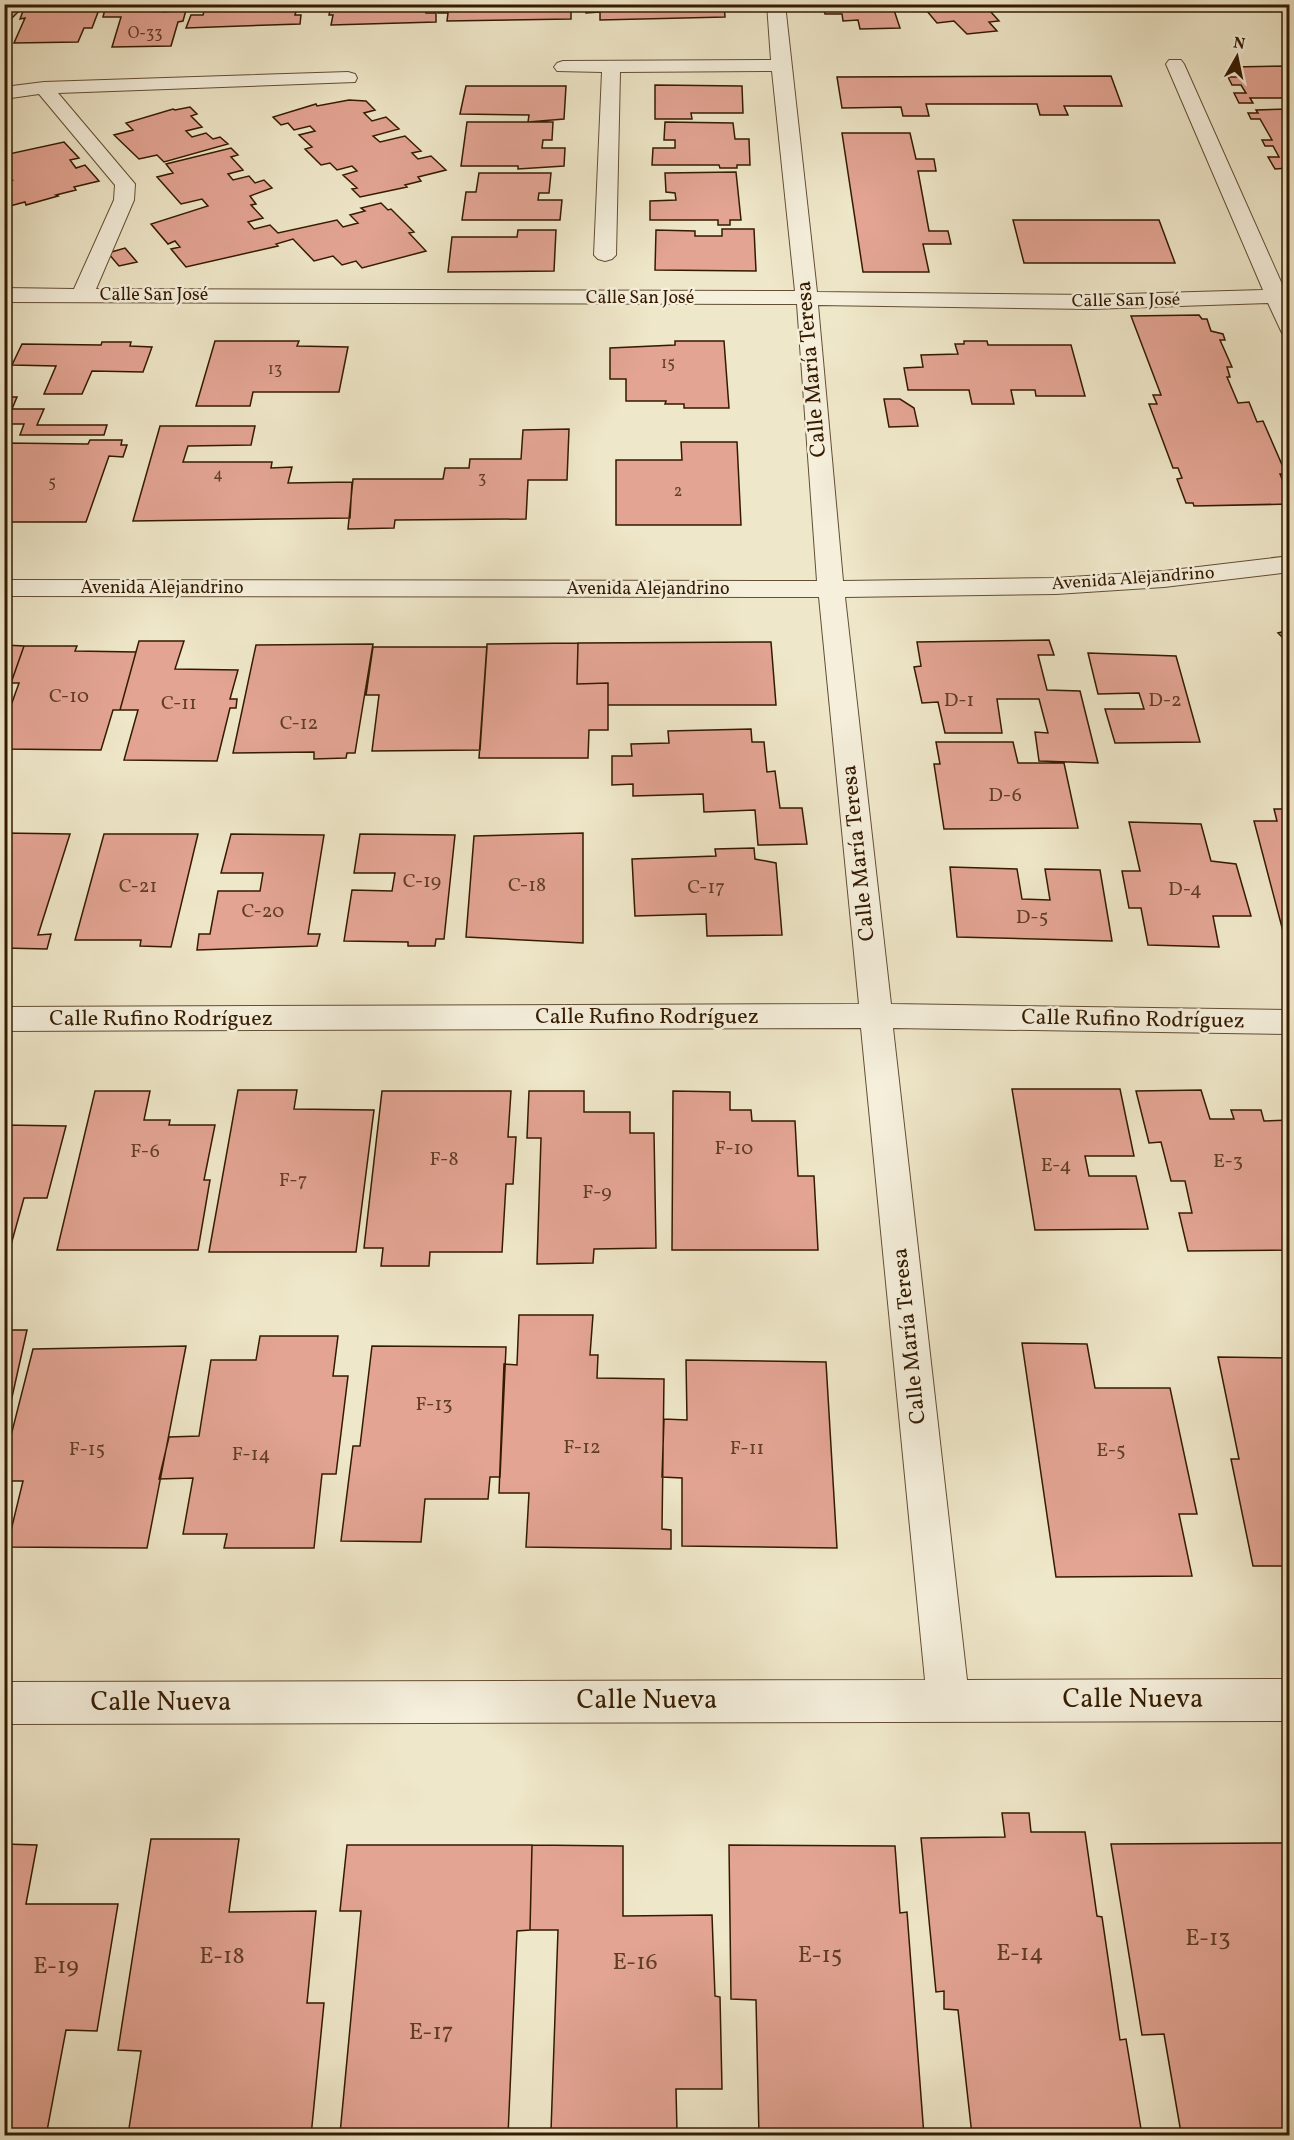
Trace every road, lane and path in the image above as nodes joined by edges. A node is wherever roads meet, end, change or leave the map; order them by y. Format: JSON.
{"nodes":[{"id":1,"x":776,"y":4,"type":"edge"},
{"id":2,"x":1175,"y":63,"type":"dead end"},
{"id":3,"x":781,"y":65,"type":"junction"},
{"id":4,"x":611,"y":66,"type":"junction"},
{"id":5,"x":563,"y":67,"type":"dead end"},
{"id":6,"x":348,"y":78,"type":"dead end"},
{"id":7,"x":44,"y":88,"type":"junction"},
{"id":8,"x":4,"y":93,"type":"edge"},
{"id":9,"x":605,"y":255,"type":"dead end"},
{"id":10,"x":83,"y":294,"type":"junction"},
{"id":11,"x":4,"y":295,"type":"edge"},
{"id":12,"x":1276,"y":297,"type":"junction"},
{"id":13,"x":807,"y":298,"type":"junction"},
{"id":14,"x":1290,"y":328,"type":"edge"},
{"id":15,"x":1290,"y":564,"type":"edge"},
{"id":16,"x":4,"y":588,"type":"edge"},
{"id":17,"x":831,"y":590,"type":"junction"},
{"id":18,"x":876,"y":1016,"type":"junction"},
{"id":19,"x":4,"y":1019,"type":"edge"},
{"id":20,"x":1290,"y":1022,"type":"edge"},
{"id":21,"x":1290,"y":1700,"type":"edge"},
{"id":22,"x":948,"y":1701,"type":"junction"},
{"id":23,"x":4,"y":1703,"type":"edge"}],
"edges":[{"from":1,"to":3,"type":"street","name":"Calle María Teresa"},
{"from":2,"to":12,"type":"street"},
{"from":3,"to":4,"type":"street"},
{"from":3,"to":13,"type":"street","name":"Calle María Teresa"},
{"from":4,"to":5,"type":"street"},
{"from":4,"to":9,"type":"street"},
{"from":6,"to":7,"type":"street"},
{"from":7,"to":8,"type":"street"},
{"from":7,"to":10,"type":"street"},
{"from":10,"to":11,"type":"street","name":"Calle San José"},
{"from":10,"to":13,"type":"street","name":"Calle San José"},
{"from":12,"to":13,"type":"street","name":"Calle San José"},
{"from":12,"to":14,"type":"street"},
{"from":13,"to":17,"type":"street","name":"Calle María Teresa"},
{"from":15,"to":17,"type":"street","name":"Avenida Alejandrino"},
{"from":16,"to":17,"type":"street","name":"Avenida Alejandrino"},
{"from":17,"to":18,"type":"street","name":"Calle María Teresa"},
{"from":18,"to":19,"type":"street","name":"Calle Rufino Rodríguez"},
{"from":18,"to":20,"type":"street","name":"Calle Rufino Rodríguez"},
{"from":18,"to":22,"type":"street","name":"Calle María Teresa"},
{"from":21,"to":22,"type":"street","name":"Calle Nueva"},
{"from":22,"to":23,"type":"street","name":"Calle Nueva"}]}
